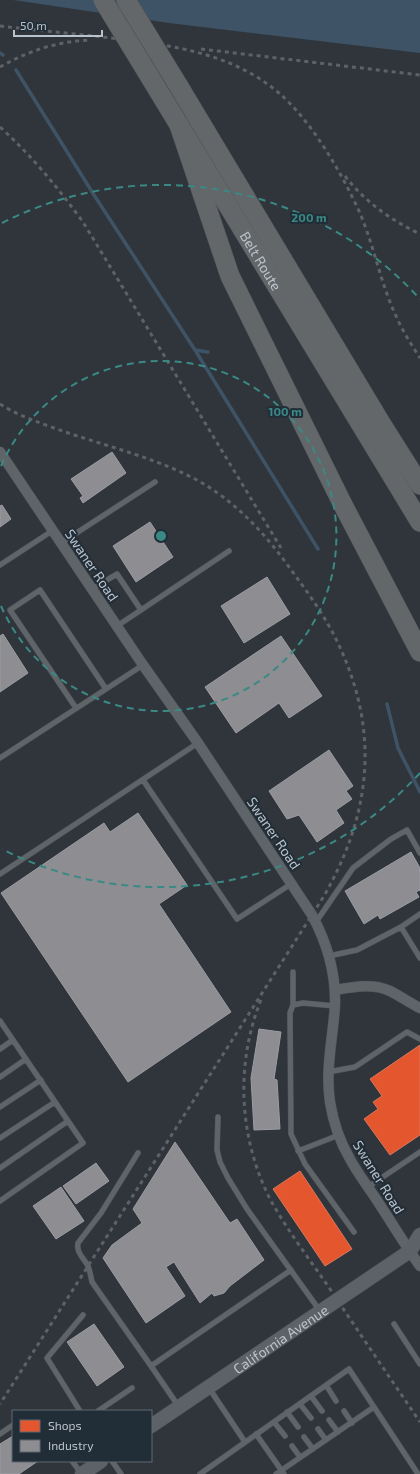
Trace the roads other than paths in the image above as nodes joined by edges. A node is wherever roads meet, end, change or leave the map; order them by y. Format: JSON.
{"nodes":[{"id":1,"x":103,"y":0,"type":"edge"},
{"id":2,"x":126,"y":0,"type":"edge"},
{"id":3,"x":179,"y":125,"type":"junction"},
{"id":4,"x":354,"y":377,"type":"junction"},
{"id":5,"x":0,"y":452,"type":"edge"},
{"id":6,"x":420,"y":461,"type":"edge"},
{"id":7,"x":3,"y":463,"type":"edge"},
{"id":8,"x":155,"y":482,"type":"dead end"},
{"id":9,"x":420,"y":485,"type":"edge"},
{"id":10,"x":420,"y":522,"type":"edge"},
{"id":11,"x":52,"y":531,"type":"junction"},
{"id":12,"x":61,"y":544,"type":"junction"},
{"id":13,"x":229,"y":552,"type":"dead end"},
{"id":14,"x":0,"y":565,"type":"edge"},
{"id":15,"x":92,"y":589,"type":"junction"},
{"id":16,"x":141,"y":610,"type":"junction"},
{"id":17,"x":117,"y":626,"type":"junction"},
{"id":18,"x":420,"y":652,"type":"edge"},
{"id":19,"x":143,"y":665,"type":"junction"},
{"id":20,"x":106,"y":689,"type":"junction"},
{"id":21,"x":76,"y":708,"type":"junction"},
{"id":22,"x":198,"y":743,"type":"junction"},
{"id":23,"x":0,"y":758,"type":"edge"},
{"id":24,"x":143,"y":780,"type":"junction"},
{"id":25,"x":420,"y":853,"type":"edge"},
{"id":26,"x":0,"y":874,"type":"edge"},
{"id":27,"x":291,"y":884,"type":"junction"},
{"id":28,"x":420,"y":914,"type":"edge"},
{"id":29,"x":316,"y":922,"type":"junction"},
{"id":30,"x":401,"y":927,"type":"junction"},
{"id":31,"x":329,"y":956,"type":"junction"},
{"id":32,"x":420,"y":958,"type":"edge"},
{"id":33,"x":293,"y":972,"type":"dead end"},
{"id":34,"x":335,"y":990,"type":"junction"},
{"id":35,"x":294,"y":1005,"type":"junction"},
{"id":36,"x":335,"y":1006,"type":"junction"},
{"id":37,"x":420,"y":1008,"type":"edge"},
{"id":38,"x":0,"y":1021,"type":"edge"},
{"id":39,"x":420,"y":1039,"type":"edge"},
{"id":40,"x":13,"y":1040,"type":"junction"},
{"id":41,"x":0,"y":1049,"type":"edge"},
{"id":42,"x":26,"y":1059,"type":"junction"},
{"id":43,"x":328,"y":1072,"type":"junction"},
{"id":44,"x":0,"y":1076,"type":"edge"},
{"id":45,"x":41,"y":1080,"type":"junction"},
{"id":46,"x":55,"y":1102,"type":"junction"},
{"id":47,"x":0,"y":1108,"type":"edge"},
{"id":48,"x":218,"y":1117,"type":"dead end"},
{"id":49,"x":68,"y":1121,"type":"junction"},
{"id":50,"x":339,"y":1135,"type":"junction"},
{"id":51,"x":0,"y":1138,"type":"edge"},
{"id":52,"x":298,"y":1151,"type":"junction"},
{"id":53,"x":138,"y":1152,"type":"dead end"},
{"id":54,"x":420,"y":1152,"type":"edge"},
{"id":55,"x":0,"y":1168,"type":"edge"},
{"id":56,"x":368,"y":1188,"type":"junction"},
{"id":57,"x":0,"y":1201,"type":"edge"},
{"id":58,"x":354,"y":1232,"type":"dead end"},
{"id":59,"x":420,"y":1235,"type":"edge"},
{"id":60,"x":415,"y":1250,"type":"edge"},
{"id":61,"x":420,"y":1266,"type":"edge"},
{"id":62,"x":291,"y":1270,"type":"junction"},
{"id":63,"x":320,"y":1311,"type":"junction"},
{"id":64,"x":83,"y":1315,"type":"dead end"},
{"id":65,"x":394,"y":1324,"type":"dead end"},
{"id":66,"x":420,"y":1364,"type":"edge"},
{"id":67,"x":151,"y":1366,"type":"junction"},
{"id":68,"x":326,"y":1385,"type":"junction"},
{"id":69,"x":209,"y":1387,"type":"junction"},
{"id":70,"x":132,"y":1388,"type":"dead end"},
{"id":71,"x":311,"y":1396,"type":"junction"},
{"id":72,"x":336,"y":1400,"type":"dead end"},
{"id":73,"x":300,"y":1404,"type":"junction"},
{"id":74,"x":179,"y":1407,"type":"junction"},
{"id":75,"x":374,"y":1407,"type":"junction"},
{"id":76,"x":79,"y":1410,"type":"edge"},
{"id":77,"x":99,"y":1410,"type":"edge"},
{"id":78,"x":322,"y":1411,"type":"dead end"},
{"id":79,"x":344,"y":1411,"type":"dead end"},
{"id":80,"x":288,"y":1412,"type":"junction"},
{"id":81,"x":311,"y":1418,"type":"dead end"},
{"id":82,"x":329,"y":1420,"type":"dead end"},
{"id":83,"x":274,"y":1422,"type":"junction"},
{"id":84,"x":352,"y":1422,"type":"junction"},
{"id":85,"x":152,"y":1425,"type":"edge"},
{"id":86,"x":12,"y":1426,"type":"edge"},
{"id":87,"x":298,"y":1427,"type":"dead end"},
{"id":88,"x":318,"y":1429,"type":"dead end"},
{"id":89,"x":338,"y":1432,"type":"junction"},
{"id":90,"x":0,"y":1434,"type":"edge"},
{"id":91,"x":256,"y":1434,"type":"junction"},
{"id":92,"x":285,"y":1436,"type":"dead end"},
{"id":93,"x":304,"y":1437,"type":"dead end"},
{"id":94,"x":326,"y":1440,"type":"junction"},
{"id":95,"x":245,"y":1442,"type":"junction"},
{"id":96,"x":292,"y":1446,"type":"dead end"},
{"id":97,"x":313,"y":1449,"type":"junction"},
{"id":98,"x":300,"y":1457,"type":"junction"},
{"id":99,"x":73,"y":1462,"type":"edge"},
{"id":100,"x":99,"y":1462,"type":"edge"},
{"id":101,"x":113,"y":1462,"type":"edge"},
{"id":102,"x":282,"y":1472,"type":"edge"},
{"id":103,"x":81,"y":1474,"type":"edge"},
{"id":104,"x":121,"y":1474,"type":"edge"},
{"id":105,"x":200,"y":1474,"type":"edge"},
{"id":106,"x":276,"y":1474,"type":"edge"},
{"id":107,"x":418,"y":1474,"type":"edge"}],
"edges":[{"from":1,"to":3,"type":"highway","name":"Belt Route","bridge":true},
{"from":2,"to":4,"type":"highway","name":"Belt Route","bridge":true},
{"from":3,"to":10,"type":"highway","name":"Belt Route"},
{"from":3,"to":18,"type":"highway"},
{"from":4,"to":6,"type":"highway"},
{"from":4,"to":9,"type":"highway","name":"Belt Route"},
{"from":5,"to":7,"type":"street","name":"Swaner Road"},
{"from":7,"to":11,"type":"street","name":"Swaner Road"},
{"from":8,"to":12,"type":"lane"},
{"from":11,"to":12,"type":"street","name":"Swaner Road"},
{"from":11,"to":14,"type":"lane"},
{"from":12,"to":15,"type":"street","name":"Swaner Road"},
{"from":13,"to":16,"type":"lane"},
{"from":15,"to":16,"type":"lane"},
{"from":15,"to":17,"type":"street","name":"Swaner Road"},
{"from":16,"to":17,"type":"lane"},
{"from":17,"to":19,"type":"street","name":"Swaner Road"},
{"from":19,"to":20,"type":"lane"},
{"from":19,"to":22,"type":"street","name":"Swaner Road"},
{"from":20,"to":21,"type":"lane"},
{"from":20,"to":21,"type":"lane"},
{"from":21,"to":23,"type":"lane"},
{"from":22,"to":24,"type":"lane"},
{"from":22,"to":27,"type":"street","name":"Swaner Road"},
{"from":24,"to":26,"type":"lane"},
{"from":24,"to":27,"type":"lane"},
{"from":25,"to":29,"type":"lane"},
{"from":27,"to":29,"type":"street","name":"Swaner Road"},
{"from":28,"to":30,"type":"lane"},
{"from":29,"to":31,"type":"street","name":"Swaner Road"},
{"from":30,"to":31,"type":"lane"},
{"from":30,"to":32,"type":"lane"},
{"from":31,"to":34,"type":"street","name":"Swaner Road"},
{"from":33,"to":35,"type":"lane"},
{"from":34,"to":36,"type":"street","name":"Swaner Road"},
{"from":34,"to":37,"type":"street"},
{"from":35,"to":36,"type":"lane"},
{"from":35,"to":52,"type":"lane"},
{"from":36,"to":43,"type":"street","name":"Swaner Road"},
{"from":38,"to":40,"type":"lane"},
{"from":39,"to":43,"type":"lane"},
{"from":40,"to":41,"type":"lane"},
{"from":40,"to":42,"type":"lane"},
{"from":42,"to":44,"type":"lane"},
{"from":42,"to":45,"type":"lane"},
{"from":43,"to":50,"type":"street","name":"Swaner Road"},
{"from":45,"to":46,"type":"lane"},
{"from":45,"to":47,"type":"lane"},
{"from":46,"to":49,"type":"lane"},
{"from":46,"to":51,"type":"lane"},
{"from":48,"to":62,"type":"lane"},
{"from":49,"to":55,"type":"lane"},
{"from":49,"to":57,"type":"lane"},
{"from":50,"to":52,"type":"lane"},
{"from":50,"to":56,"type":"street","name":"Swaner Road"},
{"from":52,"to":58,"type":"lane"},
{"from":53,"to":67,"type":"lane"},
{"from":54,"to":56,"type":"lane"},
{"from":56,"to":60,"type":"street","name":"Swaner Road"},
{"from":59,"to":60,"type":"main road","name":"California Avenue"},
{"from":60,"to":61,"type":"street","name":"Swaner Road"},
{"from":60,"to":63,"type":"main road","name":"California Avenue"},
{"from":62,"to":63,"type":"lane"},
{"from":62,"to":67,"type":"lane"},
{"from":63,"to":69,"type":"main road","name":"California Avenue"},
{"from":64,"to":76,"type":"lane"},
{"from":65,"to":66,"type":"lane"},
{"from":67,"to":74,"type":"lane"},
{"from":68,"to":71,"type":"lane"},
{"from":68,"to":72,"type":"lane"},
{"from":68,"to":75,"type":"lane"},
{"from":69,"to":74,"type":"main road","name":"California Avenue"},
{"from":69,"to":95,"type":"lane"},
{"from":70,"to":77,"type":"lane"},
{"from":71,"to":73,"type":"lane"},
{"from":71,"to":78,"type":"lane"},
{"from":73,"to":80,"type":"lane"},
{"from":73,"to":81,"type":"lane"},
{"from":74,"to":85,"type":"main road","name":"California Avenue"},
{"from":75,"to":84,"type":"lane"},
{"from":75,"to":107,"type":"lane"},
{"from":79,"to":84,"type":"lane"},
{"from":80,"to":83,"type":"lane"},
{"from":80,"to":87,"type":"lane"},
{"from":82,"to":89,"type":"lane"},
{"from":83,"to":91,"type":"lane"},
{"from":83,"to":92,"type":"lane"},
{"from":84,"to":89,"type":"lane"},
{"from":86,"to":90,"type":"lane"},
{"from":88,"to":94,"type":"lane"},
{"from":89,"to":94,"type":"lane"},
{"from":91,"to":95,"type":"lane"},
{"from":91,"to":102,"type":"lane"},
{"from":93,"to":97,"type":"lane"},
{"from":94,"to":97,"type":"lane"},
{"from":95,"to":105,"type":"lane"},
{"from":96,"to":98,"type":"lane"},
{"from":97,"to":98,"type":"lane"},
{"from":98,"to":102,"type":"lane"},
{"from":99,"to":103,"type":"lane"},
{"from":100,"to":103,"type":"main road"},
{"from":101,"to":104,"type":"lane"},
{"from":102,"to":106,"type":"lane"}]}
